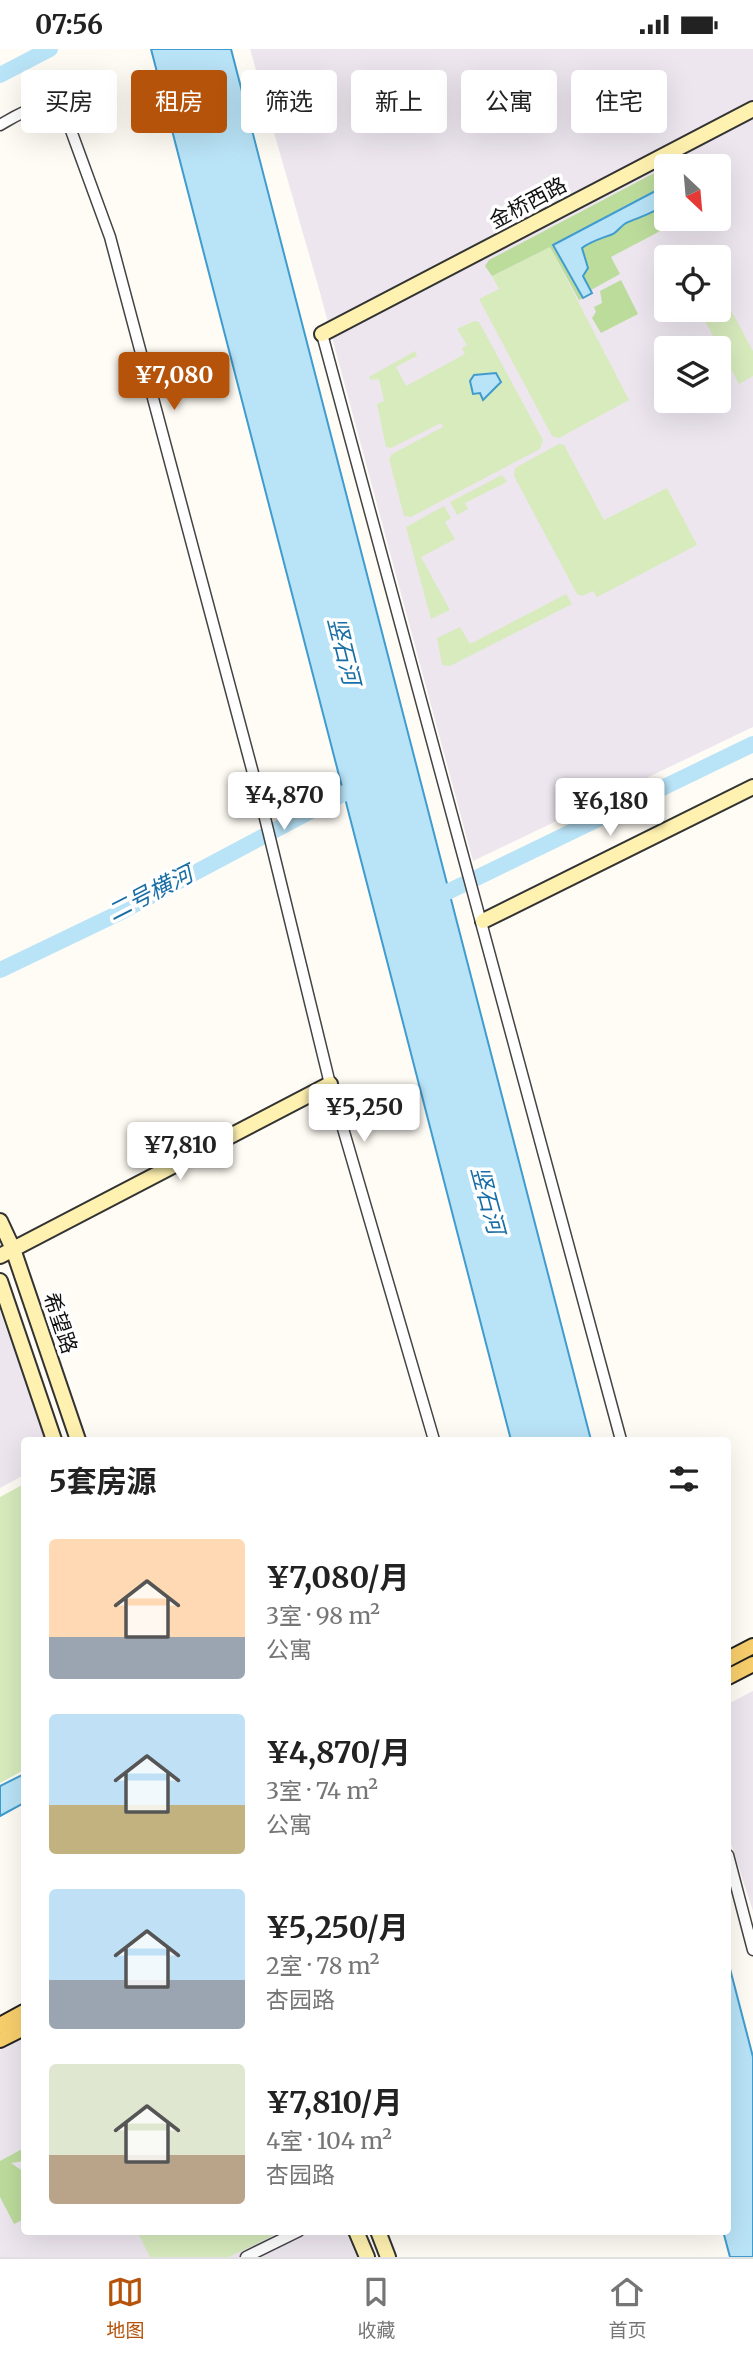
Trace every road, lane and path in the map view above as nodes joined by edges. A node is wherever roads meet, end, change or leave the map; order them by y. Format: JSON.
{"nodes":[{"id":1,"x":753,"y":109,"type":"edge"},
{"id":2,"x":0,"y":125,"type":"edge"},
{"id":3,"x":322,"y":334,"type":"joint"},
{"id":4,"x":753,"y":787,"type":"edge"},
{"id":5,"x":483,"y":921,"type":"junction"},
{"id":6,"x":330,"y":1084,"type":"junction"},
{"id":7,"x":0,"y":1221,"type":"edge"},
{"id":8,"x":6,"y":1253,"type":"edge"},
{"id":9,"x":0,"y":1281,"type":"edge"},
{"id":10,"x":53,"y":1437,"type":"edge"},
{"id":11,"x":77,"y":1437,"type":"edge"},
{"id":12,"x":433,"y":1437,"type":"edge"},
{"id":13,"x":620,"y":1437,"type":"edge"},
{"id":14,"x":753,"y":1646,"type":"edge"},
{"id":15,"x":731,"y":1657,"type":"edge"},
{"id":16,"x":753,"y":1664,"type":"edge"},
{"id":17,"x":731,"y":1675,"type":"edge"},
{"id":18,"x":731,"y":1866,"type":"edge"},
{"id":19,"x":753,"y":1950,"type":"edge"},
{"id":20,"x":21,"y":2014,"type":"edge"},
{"id":21,"x":0,"y":2025,"type":"edge"},
{"id":22,"x":21,"y":2030,"type":"edge"},
{"id":23,"x":0,"y":2040,"type":"edge"},
{"id":24,"x":291,"y":2235,"type":"edge"},
{"id":25,"x":358,"y":2235,"type":"edge"},
{"id":26,"x":380,"y":2235,"type":"edge"},
{"id":27,"x":246,"y":2257,"type":"edge"},
{"id":28,"x":367,"y":2257,"type":"edge"},
{"id":29,"x":388,"y":2257,"type":"edge"}],
"edges":[{"from":1,"to":3,"type":"street","name":"金桥西路"},
{"from":2,"to":6,"type":"street"},
{"from":3,"to":5,"type":"street"},
{"from":4,"to":5,"type":"street"},
{"from":5,"to":13,"type":"street"},
{"from":6,"to":8,"type":"street"},
{"from":6,"to":12,"type":"street"},
{"from":7,"to":8,"type":"street","name":"希望路"},
{"from":8,"to":11,"type":"street","name":"希望路"},
{"from":9,"to":10,"type":"street","name":"希望路"},
{"from":14,"to":15,"type":"main road"},
{"from":16,"to":17,"type":"main road"},
{"from":18,"to":19,"type":"street"},
{"from":20,"to":21,"type":"main road"},
{"from":22,"to":23,"type":"main road"},
{"from":24,"to":27,"type":"street"},
{"from":25,"to":28,"type":"street"},
{"from":26,"to":29,"type":"street"}]}
